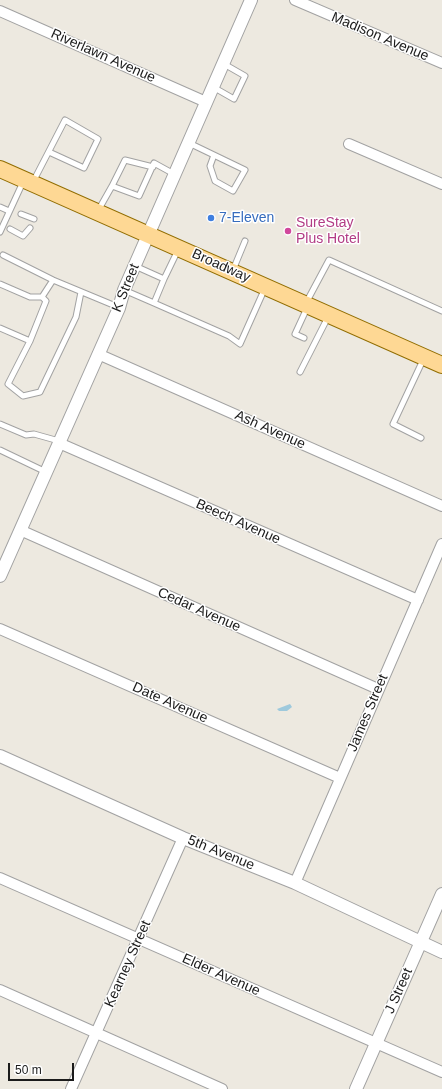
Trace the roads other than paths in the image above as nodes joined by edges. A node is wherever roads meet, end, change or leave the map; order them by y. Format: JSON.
{"nodes":[{"id":1,"x":295,"y":0,"type":"edge"},
{"id":2,"x":247,"y":1,"type":"edge"},
{"id":3,"x":0,"y":11,"type":"edge"},
{"id":4,"x":442,"y":63,"type":"edge"},
{"id":5,"x":223,"y":64,"type":"junction"},
{"id":6,"x":213,"y":87,"type":"junction"},
{"id":7,"x":206,"y":102,"type":"junction"},
{"id":8,"x":189,"y":143,"type":"junction"},
{"id":9,"x":349,"y":144,"type":"dead end"},
{"id":10,"x":49,"y":152,"type":"junction"},
{"id":11,"x":214,"y":155,"type":"junction"},
{"id":12,"x":153,"y":167,"type":"junction"},
{"id":13,"x":0,"y":169,"type":"edge"},
{"id":14,"x":175,"y":174,"type":"junction"},
{"id":15,"x":28,"y":181,"type":"junction"},
{"id":16,"x":442,"y":184,"type":"edge"},
{"id":17,"x":112,"y":186,"type":"junction"},
{"id":18,"x":0,"y":207,"type":"edge"},
{"id":19,"x":10,"y":211,"type":"junction"},
{"id":20,"x":98,"y":211,"type":"junction"},
{"id":21,"x":21,"y":214,"type":"dead end"},
{"id":22,"x":34,"y":219,"type":"dead end"},
{"id":23,"x":30,"y":228,"type":"dead end"},
{"id":24,"x":10,"y":229,"type":"dead end"},
{"id":25,"x":0,"y":232,"type":"edge"},
{"id":26,"x":149,"y":234,"type":"junction"},
{"id":27,"x":245,"y":241,"type":"dead end"},
{"id":28,"x":179,"y":247,"type":"junction"},
{"id":29,"x":3,"y":256,"type":"dead end"},
{"id":30,"x":135,"y":265,"type":"junction"},
{"id":31,"x":233,"y":271,"type":"junction"},
{"id":32,"x":164,"y":279,"type":"junction"},
{"id":33,"x":53,"y":280,"type":"junction"},
{"id":34,"x":0,"y":284,"type":"edge"},
{"id":35,"x":266,"y":286,"type":"junction"},
{"id":36,"x":124,"y":290,"type":"junction"},
{"id":37,"x":80,"y":292,"type":"junction"},
{"id":38,"x":42,"y":297,"type":"junction"},
{"id":39,"x":154,"y":302,"type":"junction"},
{"id":40,"x":307,"y":305,"type":"junction"},
{"id":41,"x":119,"y":308,"type":"junction"},
{"id":42,"x":442,"y":311,"type":"edge"},
{"id":43,"x":329,"y":314,"type":"junction"},
{"id":44,"x":0,"y":328,"type":"edge"},
{"id":45,"x":304,"y":338,"type":"dead end"},
{"id":46,"x":30,"y":341,"type":"junction"},
{"id":47,"x":98,"y":354,"type":"junction"},
{"id":48,"x":425,"y":357,"type":"junction"},
{"id":49,"x":442,"y":365,"type":"edge"},
{"id":50,"x":300,"y":372,"type":"dead end"},
{"id":51,"x":0,"y":424,"type":"edge"},
{"id":52,"x":421,"y":438,"type":"dead end"},
{"id":53,"x":59,"y":442,"type":"junction"},
{"id":54,"x":0,"y":450,"type":"edge"},
{"id":55,"x":46,"y":472,"type":"junction"},
{"id":56,"x":442,"y":506,"type":"edge"},
{"id":57,"x":20,"y":530,"type":"junction"},
{"id":58,"x":442,"y":544,"type":"edge"},
{"id":59,"x":0,"y":576,"type":"edge"},
{"id":60,"x":418,"y":600,"type":"junction"},
{"id":61,"x":0,"y":629,"type":"edge"},
{"id":62,"x":378,"y":689,"type":"junction"},
{"id":63,"x":0,"y":756,"type":"edge"},
{"id":64,"x":340,"y":778,"type":"junction"},
{"id":65,"x":183,"y":838,"type":"junction"},
{"id":66,"x":0,"y":878,"type":"edge"},
{"id":67,"x":295,"y":884,"type":"junction"},
{"id":68,"x":442,"y":894,"type":"edge"},
{"id":69,"x":139,"y":939,"type":"junction"},
{"id":70,"x":420,"y":943,"type":"junction"},
{"id":71,"x":442,"y":952,"type":"edge"},
{"id":72,"x":0,"y":990,"type":"edge"},
{"id":73,"x":96,"y":1033,"type":"junction"},
{"id":74,"x":376,"y":1044,"type":"junction"},
{"id":75,"x":442,"y":1072,"type":"edge"},
{"id":76,"x":71,"y":1089,"type":"edge"},
{"id":77,"x":222,"y":1089,"type":"edge"},
{"id":78,"x":356,"y":1089,"type":"edge"}],
"edges":[{"from":1,"to":4,"type":"street","name":"Madison Avenue"},
{"from":2,"to":5,"type":"street","name":"K Street"},
{"from":3,"to":7,"type":"street","name":"Riverlawn Avenue"},
{"from":5,"to":6,"type":"street","name":"K Street"},
{"from":5,"to":6,"type":"lane"},
{"from":6,"to":7,"type":"street","name":"K Street"},
{"from":7,"to":8,"type":"street","name":"K Street"},
{"from":8,"to":11,"type":"lane"},
{"from":8,"to":14,"type":"street","name":"K Street"},
{"from":9,"to":16,"type":"street"},
{"from":10,"to":10,"type":"lane"},
{"from":10,"to":15,"type":"lane"},
{"from":11,"to":11,"type":"lane"},
{"from":12,"to":14,"type":"lane"},
{"from":12,"to":17,"type":"lane"},
{"from":12,"to":17,"type":"lane"},
{"from":13,"to":15,"type":"main road","name":"Broadway"},
{"from":14,"to":26,"type":"street","name":"K Street"},
{"from":15,"to":19,"type":"lane"},
{"from":15,"to":20,"type":"main road","name":"Broadway"},
{"from":17,"to":20,"type":"lane"},
{"from":18,"to":19,"type":"lane"},
{"from":19,"to":25,"type":"lane"},
{"from":20,"to":26,"type":"main road","name":"Broadway"},
{"from":21,"to":22,"type":"lane"},
{"from":23,"to":24,"type":"lane"},
{"from":26,"to":28,"type":"main road","name":"Broadway"},
{"from":26,"to":30,"type":"street","name":"K Street"},
{"from":27,"to":31,"type":"lane"},
{"from":28,"to":31,"type":"main road","name":"Broadway"},
{"from":28,"to":32,"type":"lane"},
{"from":29,"to":33,"type":"lane"},
{"from":30,"to":32,"type":"lane"},
{"from":30,"to":36,"type":"street","name":"K Street"},
{"from":31,"to":35,"type":"main road","name":"Broadway"},
{"from":32,"to":39,"type":"lane"},
{"from":33,"to":37,"type":"lane"},
{"from":33,"to":38,"type":"lane"},
{"from":34,"to":38,"type":"lane"},
{"from":35,"to":39,"type":"lane"},
{"from":35,"to":40,"type":"main road","name":"Broadway"},
{"from":36,"to":39,"type":"lane"},
{"from":36,"to":41,"type":"street","name":"K Street"},
{"from":37,"to":41,"type":"lane"},
{"from":37,"to":46,"type":"lane"},
{"from":38,"to":46,"type":"lane"},
{"from":40,"to":42,"type":"lane"},
{"from":40,"to":43,"type":"main road","name":"Broadway"},
{"from":40,"to":45,"type":"lane"},
{"from":41,"to":47,"type":"street","name":"K Street"},
{"from":43,"to":48,"type":"main road","name":"Broadway"},
{"from":43,"to":50,"type":"lane"},
{"from":44,"to":46,"type":"lane"},
{"from":47,"to":53,"type":"street","name":"K Street"},
{"from":47,"to":56,"type":"street","name":"Ash Avenue"},
{"from":48,"to":49,"type":"main road","name":"Broadway"},
{"from":48,"to":52,"type":"lane"},
{"from":51,"to":53,"type":"lane"},
{"from":53,"to":55,"type":"street","name":"K Street"},
{"from":53,"to":60,"type":"street","name":"Beech Avenue"},
{"from":54,"to":55,"type":"lane"},
{"from":55,"to":57,"type":"street","name":"K Street"},
{"from":57,"to":59,"type":"street","name":"K Street"},
{"from":57,"to":62,"type":"street","name":"Cedar Avenue"},
{"from":58,"to":60,"type":"street","name":"James Street"},
{"from":60,"to":62,"type":"street","name":"James Street"},
{"from":61,"to":64,"type":"street","name":"Date Avenue"},
{"from":62,"to":64,"type":"street","name":"James Street"},
{"from":63,"to":65,"type":"street","name":"5th Avenue"},
{"from":64,"to":67,"type":"street","name":"James Street"},
{"from":65,"to":67,"type":"street","name":"5th Avenue"},
{"from":65,"to":69,"type":"street","name":"Kearney Street"},
{"from":66,"to":69,"type":"street","name":"Elder Avenue"},
{"from":67,"to":70,"type":"street","name":"5th Avenue"},
{"from":68,"to":70,"type":"street","name":"J Street"},
{"from":69,"to":73,"type":"street","name":"Kearney Street"},
{"from":69,"to":74,"type":"street","name":"Elder Avenue"},
{"from":70,"to":71,"type":"street","name":"5th Avenue"},
{"from":70,"to":74,"type":"street","name":"J Street"},
{"from":72,"to":73,"type":"street"},
{"from":73,"to":76,"type":"street","name":"Kearney Street"},
{"from":73,"to":77,"type":"street"},
{"from":74,"to":75,"type":"street","name":"Elder Avenue"},
{"from":74,"to":78,"type":"street","name":"J Street"}]}
